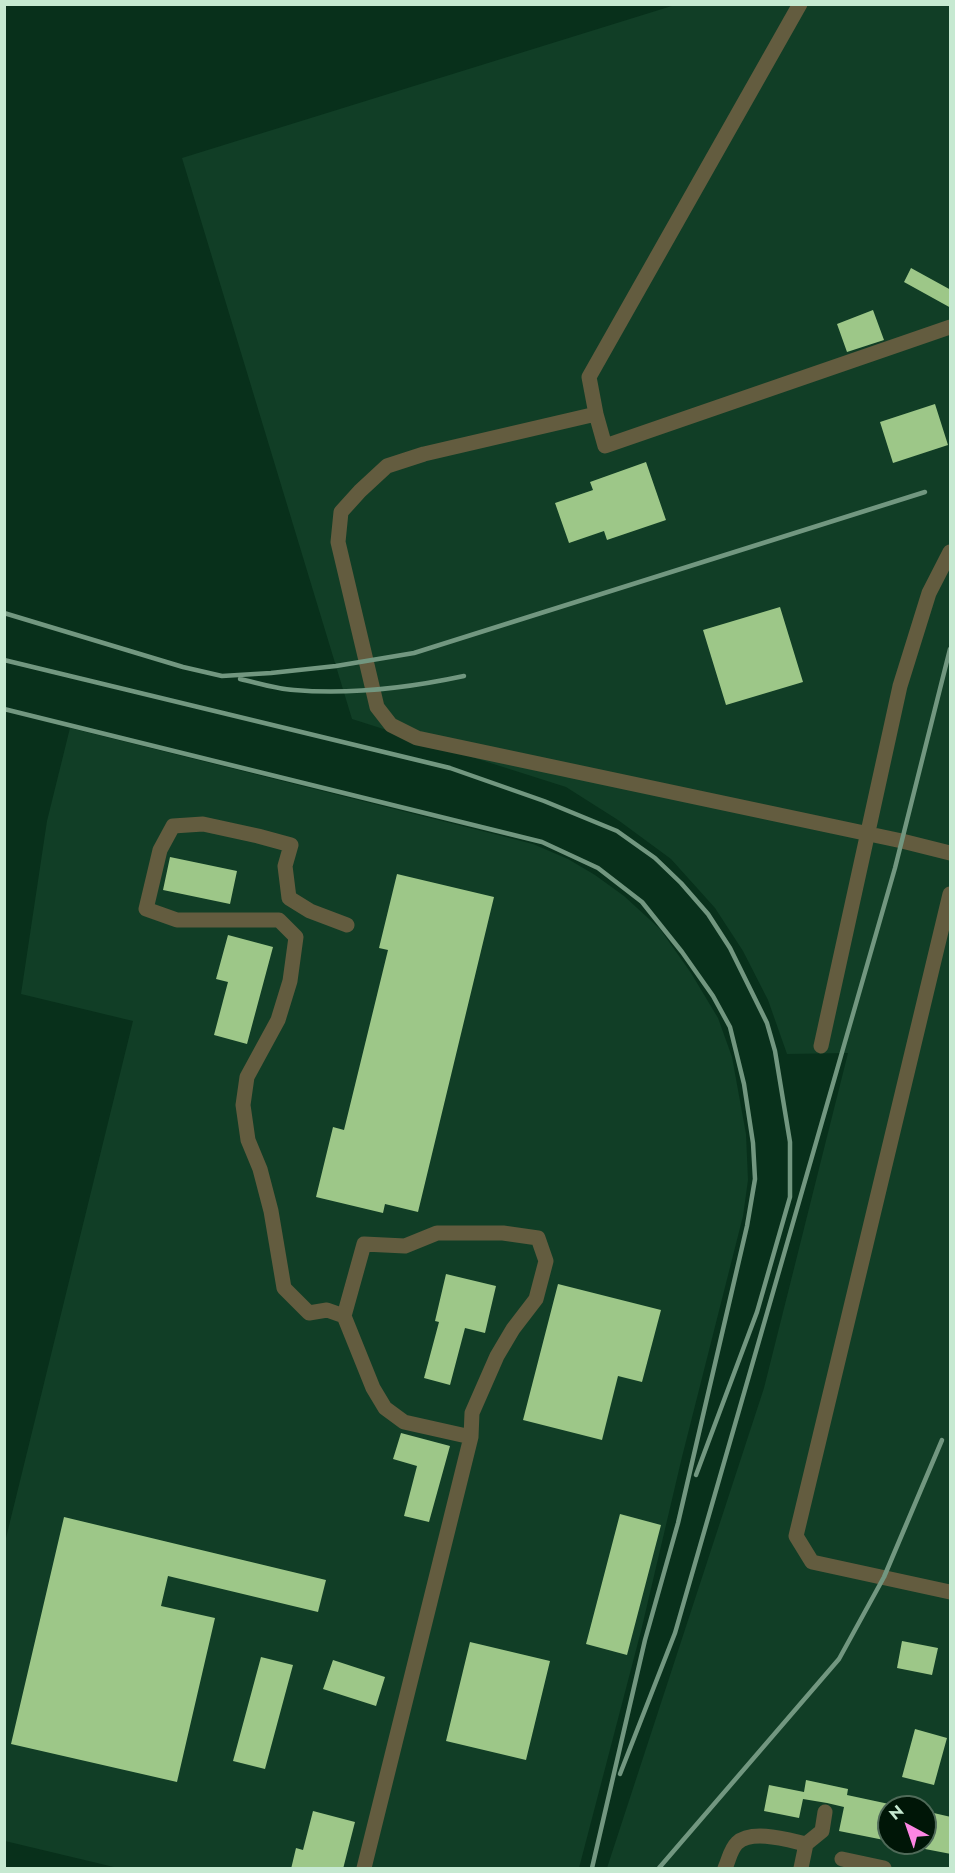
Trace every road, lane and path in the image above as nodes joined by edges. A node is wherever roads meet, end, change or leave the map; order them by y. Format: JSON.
{"nodes":[{"id":1,"x":800,"y":4,"type":"edge"},
{"id":2,"x":951,"y":327,"type":"edge"},
{"id":3,"x":596,"y":414,"type":"junction"},
{"id":4,"x":951,"y":552,"type":"edge"},
{"id":5,"x":867,"y":833,"type":"junction"},
{"id":6,"x":951,"y":853,"type":"edge"},
{"id":7,"x":951,"y":894,"type":"edge"},
{"id":8,"x":289,"y":898,"type":"junction"},
{"id":9,"x":279,"y":920,"type":"junction"},
{"id":10,"x":347,"y":926,"type":"dead end"},
{"id":11,"x":820,"y":1046,"type":"dead end"},
{"id":12,"x":344,"y":1316,"type":"junction"},
{"id":13,"x":471,"y":1437,"type":"junction"},
{"id":14,"x":951,"y":1592,"type":"edge"},
{"id":15,"x":825,"y":1812,"type":"dead end"},
{"id":16,"x":806,"y":1844,"type":"junction"},
{"id":17,"x":842,"y":1858,"type":"dead end"},
{"id":18,"x":364,"y":1869,"type":"edge"},
{"id":19,"x":725,"y":1869,"type":"edge"},
{"id":20,"x":801,"y":1869,"type":"edge"},
{"id":21,"x":884,"y":1869,"type":"edge"}],
"edges":[{"from":1,"to":3,"type":"lane"},
{"from":2,"to":3,"type":"lane"},
{"from":3,"to":5,"type":"lane"},
{"from":4,"to":5,"type":"lane"},
{"from":5,"to":6,"type":"lane"},
{"from":5,"to":11,"type":"lane"},
{"from":7,"to":14,"type":"lane"},
{"from":8,"to":9,"type":"lane"},
{"from":8,"to":9,"type":"lane"},
{"from":8,"to":10,"type":"lane"},
{"from":9,"to":12,"type":"lane"},
{"from":12,"to":13,"type":"lane"},
{"from":12,"to":13,"type":"lane"},
{"from":13,"to":18,"type":"lane"},
{"from":15,"to":16,"type":"lane"},
{"from":16,"to":19,"type":"lane"},
{"from":16,"to":20,"type":"lane"},
{"from":17,"to":21,"type":"lane"}]}
